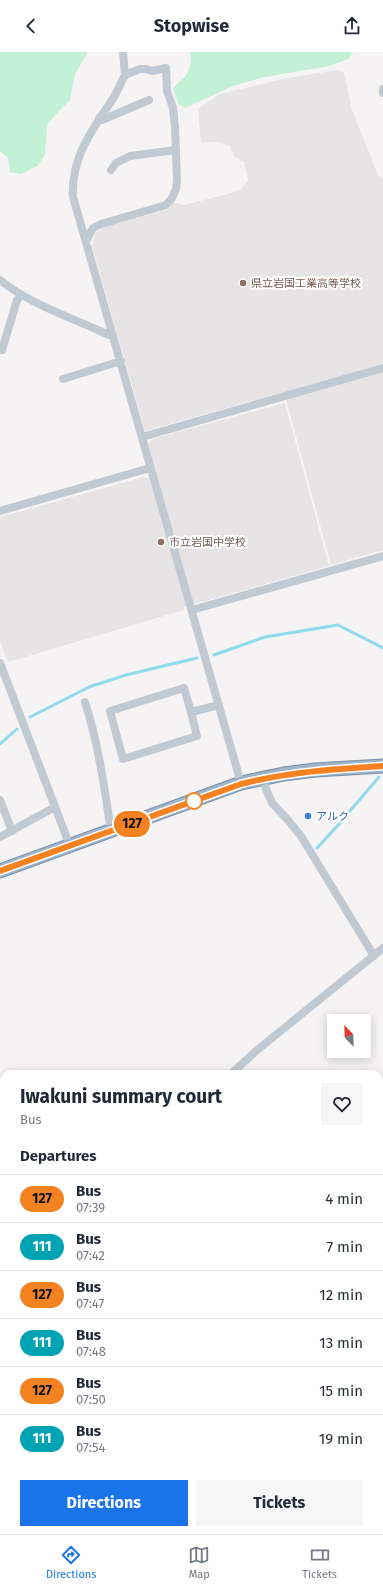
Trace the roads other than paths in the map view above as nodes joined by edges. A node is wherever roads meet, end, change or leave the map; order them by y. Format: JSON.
{"nodes":[{"id":1,"x":123,"y":52,"type":"edge"},
{"id":2,"x":125,"y":75,"type":"junction"},
{"id":3,"x":383,"y":89,"type":"edge"},
{"id":4,"x":383,"y":93,"type":"edge"},
{"id":5,"x":149,"y":100,"type":"dead end"},
{"id":6,"x":99,"y":118,"type":"junction"},
{"id":7,"x":176,"y":150,"type":"junction"},
{"id":8,"x":112,"y":170,"type":"dead end"},
{"id":9,"x":86,"y":241,"type":"junction"},
{"id":10,"x":0,"y":280,"type":"edge"},
{"id":11,"x":22,"y":295,"type":"junction"},
{"id":12,"x":113,"y":334,"type":"junction"},
{"id":13,"x":0,"y":350,"type":"edge"},
{"id":14,"x":120,"y":362,"type":"junction"},
{"id":15,"x":383,"y":368,"type":"edge"},
{"id":16,"x":62,"y":379,"type":"dead end"},
{"id":17,"x":142,"y":437,"type":"junction"},
{"id":18,"x":150,"y":468,"type":"junction"},
{"id":19,"x":0,"y":511,"type":"edge"},
{"id":20,"x":383,"y":556,"type":"edge"},
{"id":21,"x":192,"y":610,"type":"junction"},
{"id":22,"x":0,"y":663,"type":"edge"},
{"id":23,"x":85,"y":702,"type":"dead end"},
{"id":24,"x":219,"y":705,"type":"junction"},
{"id":25,"x":191,"y":712,"type":"junction"},
{"id":26,"x":383,"y":766,"type":"edge"},
{"id":27,"x":264,"y":778,"type":"junction"},
{"id":28,"x":241,"y":784,"type":"junction"},
{"id":29,"x":0,"y":800,"type":"edge"},
{"id":30,"x":55,"y":807,"type":"junction"},
{"id":31,"x":12,"y":831,"type":"junction"},
{"id":32,"x":110,"y":831,"type":"junction"},
{"id":33,"x":0,"y":837,"type":"edge"},
{"id":34,"x":70,"y":846,"type":"junction"},
{"id":35,"x":0,"y":871,"type":"edge"},
{"id":36,"x":383,"y":948,"type":"edge"},
{"id":37,"x":374,"y":956,"type":"junction"},
{"id":38,"x":235,"y":1070,"type":"edge"}],
"edges":[{"from":1,"to":2,"type":"street"},
{"from":2,"to":6,"type":"street"},
{"from":2,"to":7,"type":"street"},
{"from":3,"to":4,"type":"street"},
{"from":5,"to":6,"type":"street"},
{"from":6,"to":9,"type":"street"},
{"from":7,"to":8,"type":"street"},
{"from":7,"to":9,"type":"street"},
{"from":9,"to":12,"type":"street"},
{"from":10,"to":11,"type":"street"},
{"from":11,"to":12,"type":"street"},
{"from":11,"to":13,"type":"street"},
{"from":12,"to":14,"type":"street"},
{"from":14,"to":16,"type":"street"},
{"from":14,"to":17,"type":"street"},
{"from":15,"to":17,"type":"street"},
{"from":17,"to":18,"type":"street"},
{"from":18,"to":19,"type":"street"},
{"from":18,"to":21,"type":"street"},
{"from":20,"to":21,"type":"street"},
{"from":21,"to":24,"type":"street"},
{"from":22,"to":30,"type":"street"},
{"from":23,"to":32,"type":"street"},
{"from":24,"to":25,"type":"street"},
{"from":24,"to":28,"type":"street"},
{"from":25,"to":25,"type":"street"},
{"from":26,"to":27,"type":"highway"},
{"from":27,"to":28,"type":"highway"},
{"from":27,"to":37,"type":"street"},
{"from":28,"to":32,"type":"highway"},
{"from":29,"to":31,"type":"street"},
{"from":30,"to":31,"type":"street"},
{"from":30,"to":34,"type":"street"},
{"from":31,"to":33,"type":"street"},
{"from":32,"to":34,"type":"highway"},
{"from":34,"to":35,"type":"highway"},
{"from":36,"to":37,"type":"street"},
{"from":37,"to":38,"type":"street"}]}
